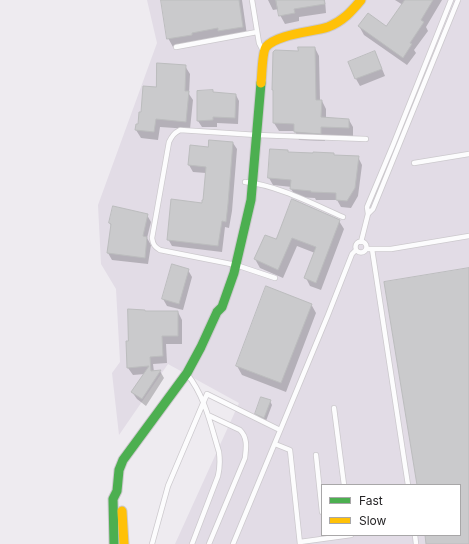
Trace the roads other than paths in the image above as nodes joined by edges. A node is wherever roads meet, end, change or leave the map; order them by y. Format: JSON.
{"nodes":[{"id":1,"x":252,"y":0,"type":"edge"},
{"id":2,"x":350,"y":0,"type":"edge"},
{"id":3,"x":361,"y":0,"type":"edge"},
{"id":4,"x":451,"y":0,"type":"edge"},
{"id":5,"x":458,"y":0,"type":"edge"},
{"id":6,"x":257,"y":32,"type":"junction"},
{"id":7,"x":176,"y":47,"type":"dead end"},
{"id":8,"x":262,"y":48,"type":"junction"},
{"id":9,"x":253,"y":135,"type":"junction"},
{"id":10,"x":366,"y":139,"type":"dead end"},
{"id":11,"x":469,"y":154,"type":"edge"},
{"id":12,"x":414,"y":163,"type":"dead end"},
{"id":13,"x":249,"y":183,"type":"junction"},
{"id":14,"x":368,"y":214,"type":"junction"},
{"id":15,"x":343,"y":217,"type":"dead end"},
{"id":16,"x":469,"y":236,"type":"edge"},
{"id":17,"x":361,"y":242,"type":"junction"},
{"id":18,"x":369,"y":249,"type":"junction"},
{"id":19,"x":356,"y":250,"type":"junction"},
{"id":20,"x":233,"y":264,"type":"junction"},
{"id":21,"x":275,"y":278,"type":"dead end"},
{"id":22,"x":187,"y":373,"type":"junction"},
{"id":23,"x":203,"y":402,"type":"junction"},
{"id":24,"x":334,"y":408,"type":"dead end"},
{"id":25,"x":208,"y":415,"type":"junction"},
{"id":26,"x":280,"y":430,"type":"junction"},
{"id":27,"x":274,"y":444,"type":"junction"},
{"id":28,"x":316,"y":455,"type":"dead end"},
{"id":29,"x":344,"y":484,"type":"edge"},
{"id":30,"x":408,"y":484,"type":"edge"},
{"id":31,"x":117,"y":491,"type":"junction"},
{"id":32,"x":321,"y":502,"type":"edge"},
{"id":33,"x":338,"y":536,"type":"edge"},
{"id":34,"x":325,"y":537,"type":"edge"},
{"id":35,"x":300,"y":543,"type":"edge"},
{"id":36,"x":114,"y":544,"type":"edge"},
{"id":37,"x":124,"y":544,"type":"edge"},
{"id":38,"x":152,"y":544,"type":"edge"},
{"id":39,"x":192,"y":544,"type":"edge"},
{"id":40,"x":209,"y":544,"type":"edge"},
{"id":41,"x":233,"y":544,"type":"edge"}],
"edges":[{"from":1,"to":6,"type":"lane"},
{"from":2,"to":8,"type":"street"},
{"from":3,"to":8,"type":"street"},
{"from":4,"to":14,"type":"lane"},
{"from":5,"to":14,"type":"lane"},
{"from":6,"to":7,"type":"lane"},
{"from":6,"to":8,"type":"lane"},
{"from":8,"to":9,"type":"street"},
{"from":9,"to":10,"type":"lane"},
{"from":9,"to":13,"type":"street"},
{"from":9,"to":20,"type":"lane"},
{"from":11,"to":12,"type":"lane"},
{"from":13,"to":15,"type":"lane"},
{"from":13,"to":20,"type":"street"},
{"from":14,"to":17,"type":"lane"},
{"from":16,"to":18,"type":"lane"},
{"from":17,"to":18,"type":"lane"},
{"from":17,"to":19,"type":"lane"},
{"from":18,"to":19,"type":"lane"},
{"from":18,"to":30,"type":"lane"},
{"from":19,"to":26,"type":"lane"},
{"from":20,"to":21,"type":"lane"},
{"from":20,"to":22,"type":"street"},
{"from":22,"to":23,"type":"lane"},
{"from":22,"to":31,"type":"street"},
{"from":23,"to":25,"type":"lane"},
{"from":23,"to":26,"type":"lane"},
{"from":23,"to":38,"type":"lane"},
{"from":24,"to":29,"type":"lane"},
{"from":25,"to":39,"type":"lane"},
{"from":25,"to":40,"type":"lane"},
{"from":26,"to":27,"type":"lane"},
{"from":27,"to":35,"type":"lane"},
{"from":27,"to":41,"type":"lane"},
{"from":28,"to":32,"type":"lane"},
{"from":31,"to":36,"type":"street"},
{"from":31,"to":37,"type":"street"},
{"from":33,"to":34,"type":"lane"},
{"from":34,"to":35,"type":"lane"}]}
